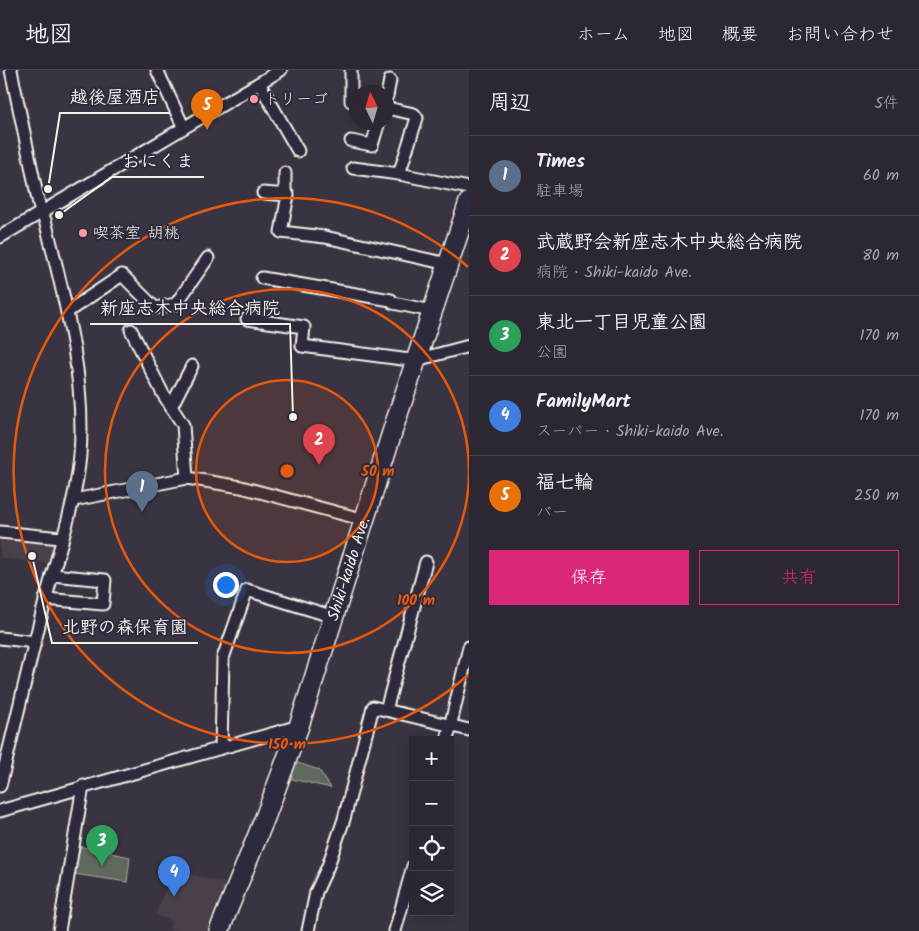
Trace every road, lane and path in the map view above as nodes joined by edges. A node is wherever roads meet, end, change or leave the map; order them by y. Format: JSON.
{"nodes":[{"id":1,"x":10,"y":70,"type":"edge"},
{"id":2,"x":157,"y":70,"type":"edge"},
{"id":3,"x":280,"y":70,"type":"edge"},
{"id":4,"x":351,"y":70,"type":"edge"},
{"id":5,"x":390,"y":80,"type":"dead end"},
{"id":6,"x":259,"y":83,"type":"junction"},
{"id":7,"x":351,"y":85,"type":"edge"},
{"id":8,"x":389,"y":85,"type":"edge"},
{"id":9,"x":394,"y":110,"type":"edge"},
{"id":10,"x":183,"y":126,"type":"junction"},
{"id":11,"x":377,"y":130,"type":"edge"},
{"id":12,"x":351,"y":141,"type":"dead end"},
{"id":13,"x":298,"y":151,"type":"dead end"},
{"id":14,"x":353,"y":168,"type":"dead end"},
{"id":15,"x":285,"y":173,"type":"dead end"},
{"id":16,"x":400,"y":174,"type":"junction"},
{"id":17,"x":469,"y":188,"type":"edge"},
{"id":18,"x":263,"y":193,"type":"dead end"},
{"id":19,"x":285,"y":195,"type":"junction"},
{"id":20,"x":469,"y":202,"type":"edge"},
{"id":21,"x":41,"y":214,"type":"junction"},
{"id":22,"x":0,"y":237,"type":"edge"},
{"id":23,"x":208,"y":258,"type":"dead end"},
{"id":24,"x":448,"y":264,"type":"junction"},
{"id":25,"x":262,"y":278,"type":"dead end"},
{"id":26,"x":432,"y":311,"type":"junction"},
{"id":27,"x":67,"y":312,"type":"junction"},
{"id":28,"x":247,"y":319,"type":"dead end"},
{"id":29,"x":131,"y":330,"type":"dead end"},
{"id":30,"x":469,"y":346,"type":"edge"},
{"id":31,"x":416,"y":360,"type":"junction"},
{"id":32,"x":192,"y":366,"type":"dead end"},
{"id":33,"x":171,"y":407,"type":"junction"},
{"id":34,"x":187,"y":478,"type":"junction"},
{"id":35,"x":74,"y":500,"type":"junction"},
{"id":36,"x":365,"y":520,"type":"junction"},
{"id":37,"x":0,"y":532,"type":"edge"},
{"id":38,"x":62,"y":538,"type":"junction"},
{"id":39,"x":426,"y":562,"type":"dead end"},
{"id":40,"x":52,"y":575,"type":"junction"},
{"id":41,"x":46,"y":599,"type":"junction"},
{"id":42,"x":334,"y":617,"type":"junction"},
{"id":43,"x":0,"y":638,"type":"edge"},
{"id":44,"x":35,"y":642,"type":"junction"},
{"id":45,"x":469,"y":647,"type":"edge"},
{"id":46,"x":386,"y":710,"type":"junction"},
{"id":47,"x":451,"y":725,"type":"junction"},
{"id":48,"x":298,"y":726,"type":"junction"},
{"id":49,"x":469,"y":730,"type":"edge"},
{"id":50,"x":448,"y":736,"type":"edge"},
{"id":51,"x":221,"y":748,"type":"junction"},
{"id":52,"x":0,"y":786,"type":"edge"},
{"id":53,"x":83,"y":786,"type":"junction"},
{"id":54,"x":0,"y":811,"type":"edge"},
{"id":55,"x":412,"y":871,"type":"edge"},
{"id":56,"x":59,"y":931,"type":"edge"},
{"id":57,"x":219,"y":931,"type":"edge"},
{"id":58,"x":308,"y":931,"type":"edge"},
{"id":59,"x":396,"y":931,"type":"edge"}],
"edges":[{"from":1,"to":21,"type":"street"},
{"from":2,"to":10,"type":"street"},
{"from":3,"to":6,"type":"street"},
{"from":4,"to":7,"type":"street"},
{"from":5,"to":8,"type":"street"},
{"from":6,"to":10,"type":"street"},
{"from":6,"to":13,"type":"street"},
{"from":9,"to":16,"type":"street"},
{"from":10,"to":21,"type":"street"},
{"from":11,"to":12,"type":"street"},
{"from":14,"to":16,"type":"street"},
{"from":15,"to":19,"type":"street"},
{"from":16,"to":17,"type":"street"},
{"from":18,"to":19,"type":"street"},
{"from":19,"to":24,"type":"street"},
{"from":20,"to":24,"type":"main road","name":"Shiki-kaido Ave."},
{"from":21,"to":22,"type":"street"},
{"from":21,"to":27,"type":"street"},
{"from":23,"to":27,"type":"street"},
{"from":24,"to":26,"type":"main road","name":"Shiki-kaido Ave."},
{"from":25,"to":26,"type":"street"},
{"from":26,"to":31,"type":"main road","name":"Shiki-kaido Ave."},
{"from":27,"to":35,"type":"street"},
{"from":28,"to":31,"type":"street"},
{"from":29,"to":33,"type":"street"},
{"from":30,"to":31,"type":"street"},
{"from":31,"to":36,"type":"main road","name":"Shiki-kaido Ave."},
{"from":32,"to":33,"type":"street"},
{"from":33,"to":34,"type":"street"},
{"from":34,"to":35,"type":"street"},
{"from":34,"to":36,"type":"street"},
{"from":35,"to":38,"type":"street"},
{"from":36,"to":42,"type":"main road","name":"Shiki-kaido Ave."},
{"from":37,"to":38,"type":"street"},
{"from":38,"to":40,"type":"street"},
{"from":39,"to":46,"type":"street"},
{"from":40,"to":41,"type":"street"},
{"from":40,"to":41,"type":"street"},
{"from":41,"to":44,"type":"street"},
{"from":42,"to":48,"type":"main road","name":"Shiki-kaido Ave."},
{"from":42,"to":51,"type":"street"},
{"from":43,"to":44,"type":"street"},
{"from":44,"to":52,"type":"street"},
{"from":45,"to":47,"type":"street"},
{"from":46,"to":47,"type":"street"},
{"from":46,"to":58,"type":"street"},
{"from":47,"to":49,"type":"street"},
{"from":47,"to":50,"type":"street"},
{"from":48,"to":51,"type":"street"},
{"from":48,"to":57,"type":"main road","name":"Shiki-kaido Ave."},
{"from":51,"to":53,"type":"street"},
{"from":53,"to":54,"type":"street"},
{"from":53,"to":56,"type":"street"},
{"from":55,"to":59,"type":"street"}]}
